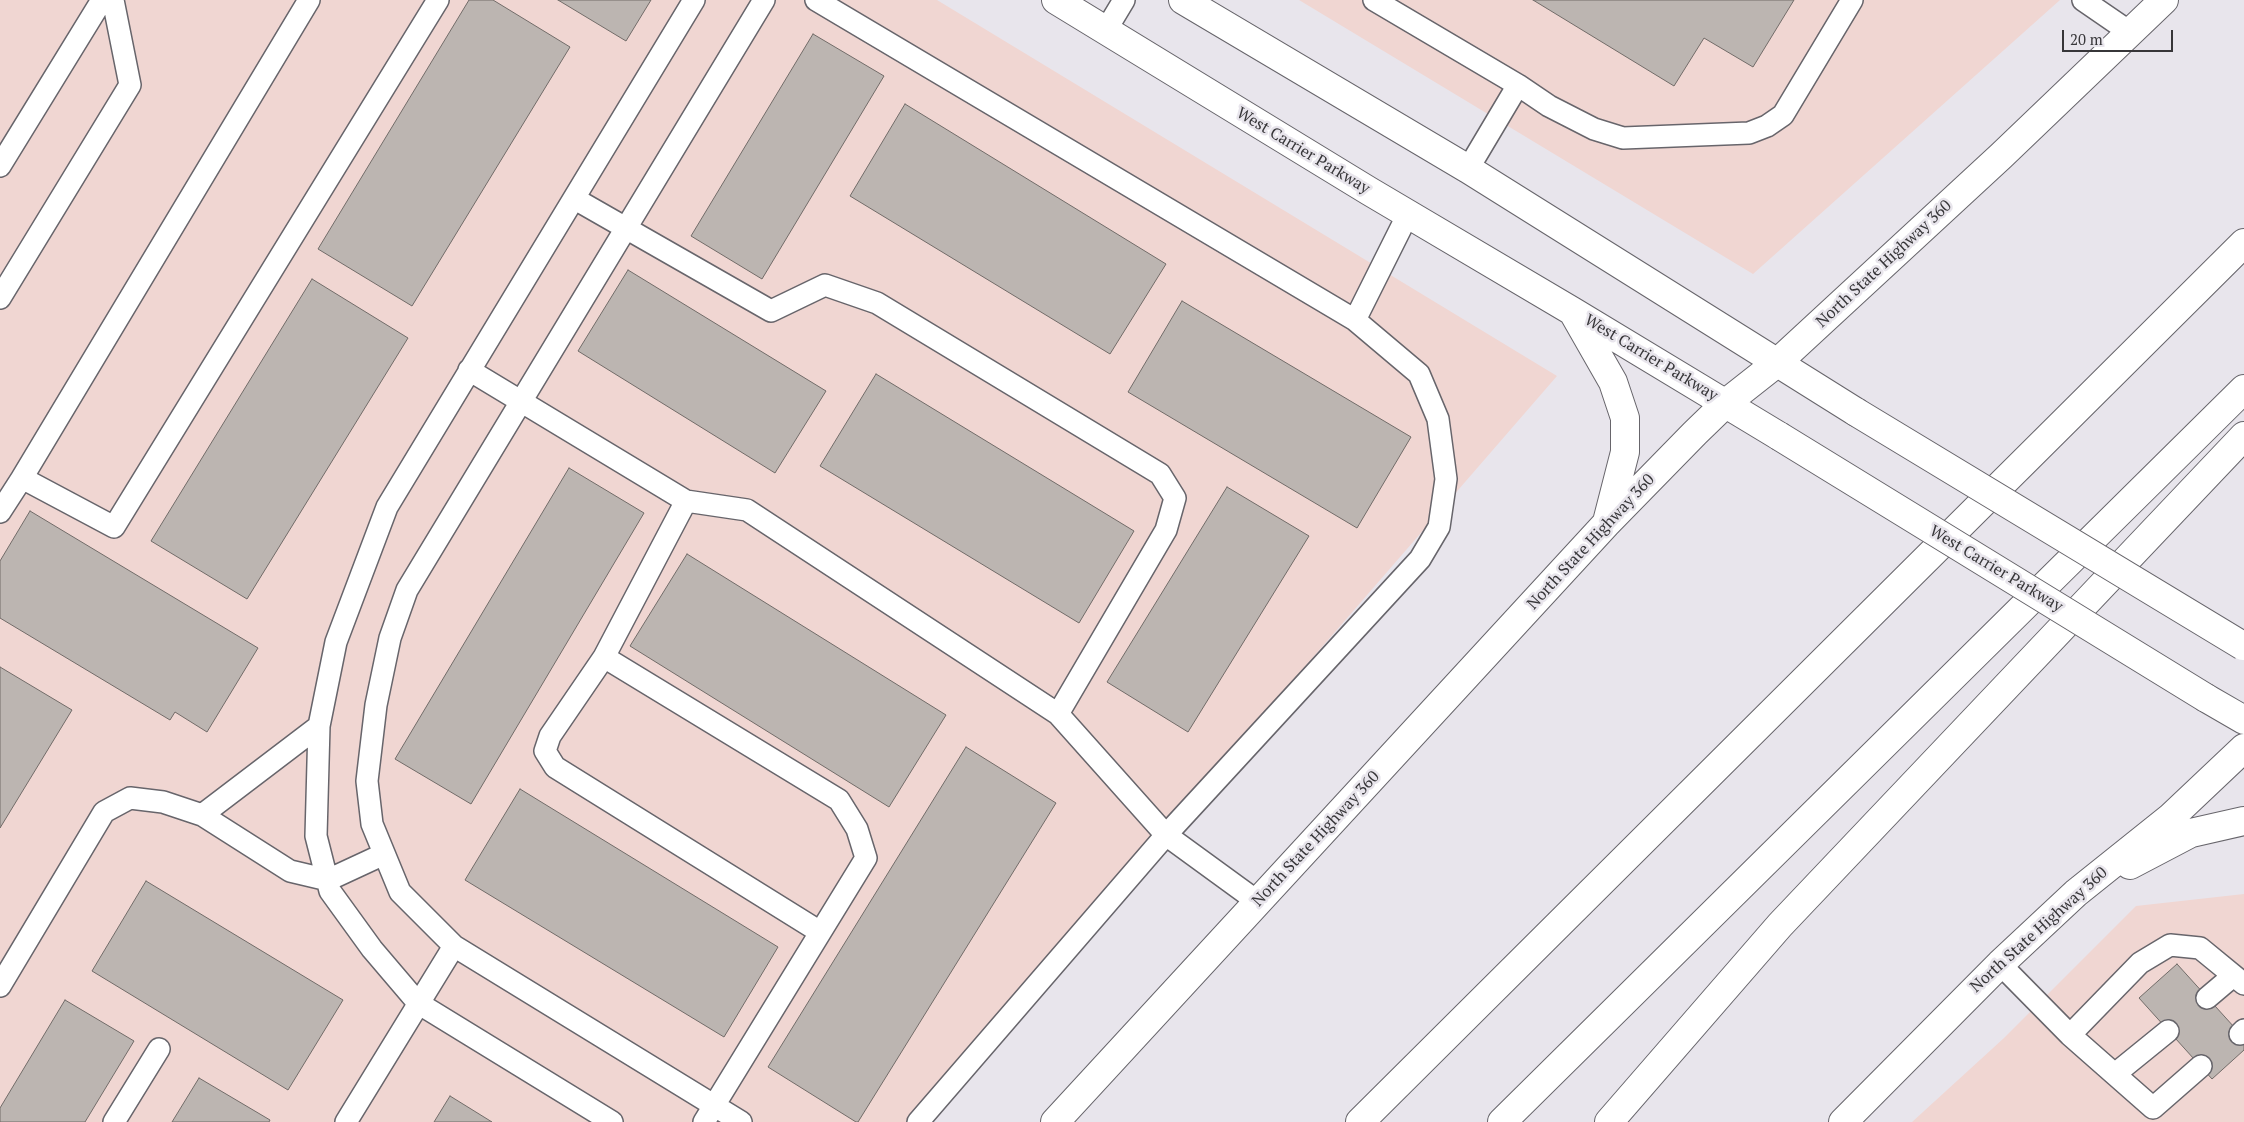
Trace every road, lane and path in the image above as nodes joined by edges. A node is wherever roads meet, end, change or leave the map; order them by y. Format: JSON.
{"nodes":[{"id":1,"x":102,"y":0,"type":"edge"},
{"id":2,"x":113,"y":0,"type":"edge"},
{"id":3,"x":309,"y":0,"type":"edge"},
{"id":4,"x":438,"y":0,"type":"edge"},
{"id":5,"x":694,"y":0,"type":"edge"},
{"id":6,"x":764,"y":0,"type":"edge"},
{"id":7,"x":816,"y":0,"type":"edge"},
{"id":8,"x":1056,"y":0,"type":"edge"},
{"id":9,"x":1124,"y":0,"type":"edge"},
{"id":10,"x":1183,"y":0,"type":"edge"},
{"id":11,"x":1374,"y":0,"type":"edge"},
{"id":12,"x":1852,"y":0,"type":"edge"},
{"id":13,"x":2083,"y":0,"type":"edge"},
{"id":14,"x":2164,"y":0,"type":"edge"},
{"id":15,"x":1106,"y":30,"type":"junction"},
{"id":16,"x":2131,"y":33,"type":"junction"},
{"id":17,"x":1518,"y":86,"type":"junction"},
{"id":18,"x":0,"y":166,"type":"edge"},
{"id":19,"x":1468,"y":169,"type":"junction"},
{"id":20,"x":575,"y":199,"type":"junction"},
{"id":21,"x":1408,"y":214,"type":"junction"},
{"id":22,"x":626,"y":229,"type":"junction"},
{"id":23,"x":2244,"y":243,"type":"edge"},
{"id":24,"x":0,"y":298,"type":"edge"},
{"id":25,"x":1572,"y":311,"type":"junction"},
{"id":26,"x":1355,"y":320,"type":"junction"},
{"id":27,"x":1778,"y":362,"type":"junction"},
{"id":28,"x":469,"y":370,"type":"junction"},
{"id":29,"x":2244,"y":389,"type":"edge"},
{"id":30,"x":522,"y":401,"type":"junction"},
{"id":31,"x":1726,"y":403,"type":"junction"},
{"id":32,"x":2244,"y":436,"type":"edge"},
{"id":33,"x":22,"y":478,"type":"junction"},
{"id":34,"x":686,"y":500,"type":"junction"},
{"id":35,"x":0,"y":512,"type":"edge"},
{"id":36,"x":1606,"y":524,"type":"junction"},
{"id":37,"x":2243,"y":646,"type":"edge"},
{"id":38,"x":604,"y":657,"type":"junction"},
{"id":39,"x":1058,"y":714,"type":"junction"},
{"id":40,"x":2244,"y":720,"type":"edge"},
{"id":41,"x":319,"y":726,"type":"junction"},
{"id":42,"x":2244,"y":748,"type":"edge"},
{"id":43,"x":202,"y":815,"type":"junction"},
{"id":44,"x":2244,"y":821,"type":"edge"},
{"id":45,"x":1166,"y":835,"type":"junction"},
{"id":46,"x":384,"y":854,"type":"junction"},
{"id":47,"x":328,"y":880,"type":"junction"},
{"id":48,"x":2076,"y":893,"type":"junction"},
{"id":49,"x":1258,"y":902,"type":"junction"},
{"id":50,"x":820,"y":932,"type":"junction"},
{"id":51,"x":454,"y":946,"type":"junction"},
{"id":52,"x":2000,"y":964,"type":"junction"},
{"id":53,"x":2239,"y":980,"type":"edge"},
{"id":54,"x":0,"y":986,"type":"edge"},
{"id":55,"x":2207,"y":998,"type":"dead end"},
{"id":56,"x":418,"y":1003,"type":"junction"},
{"id":57,"x":2168,"y":1031,"type":"dead end"},
{"id":58,"x":2070,"y":1035,"type":"junction"},
{"id":59,"x":159,"y":1049,"type":"dead end"},
{"id":60,"x":2200,"y":1066,"type":"dead end"},
{"id":61,"x":2115,"y":1074,"type":"junction"},
{"id":62,"x":709,"y":1114,"type":"edge"},
{"id":63,"x":114,"y":1122,"type":"edge"},
{"id":64,"x":346,"y":1122,"type":"edge"},
{"id":65,"x":612,"y":1122,"type":"edge"},
{"id":66,"x":741,"y":1122,"type":"edge"},
{"id":67,"x":918,"y":1122,"type":"edge"},
{"id":68,"x":1055,"y":1122,"type":"edge"},
{"id":69,"x":1360,"y":1122,"type":"edge"},
{"id":70,"x":1502,"y":1122,"type":"edge"},
{"id":71,"x":1609,"y":1122,"type":"edge"},
{"id":72,"x":1843,"y":1122,"type":"edge"}],
"edges":[{"from":1,"to":18,"type":"lane"},
{"from":2,"to":24,"type":"lane"},
{"from":3,"to":33,"type":"lane"},
{"from":4,"to":33,"type":"lane"},
{"from":5,"to":20,"type":"lane"},
{"from":6,"to":22,"type":"lane"},
{"from":7,"to":26,"type":"lane"},
{"from":8,"to":15,"type":"main road","name":"West Carrier Parkway"},
{"from":9,"to":15,"type":"lane"},
{"from":10,"to":19,"type":"main road"},
{"from":11,"to":17,"type":"lane"},
{"from":12,"to":17,"type":"lane"},
{"from":13,"to":16,"type":"lane"},
{"from":14,"to":16,"type":"main road","name":"North State Highway 360"},
{"from":15,"to":21,"type":"main road","name":"West Carrier Parkway"},
{"from":16,"to":27,"type":"main road","name":"North State Highway 360"},
{"from":17,"to":19,"type":"lane"},
{"from":19,"to":27,"type":"main road"},
{"from":20,"to":22,"type":"lane"},
{"from":20,"to":28,"type":"lane"},
{"from":21,"to":25,"type":"main road","name":"West Carrier Parkway"},
{"from":21,"to":26,"type":"lane"},
{"from":22,"to":30,"type":"lane"},
{"from":22,"to":39,"type":"lane"},
{"from":23,"to":69,"type":"main road"},
{"from":25,"to":31,"type":"main road","name":"West Carrier Parkway"},
{"from":25,"to":36,"type":"main road"},
{"from":26,"to":45,"type":"lane"},
{"from":27,"to":31,"type":"main road","name":"North State Highway 360"},
{"from":27,"to":37,"type":"main road","bridge":true},
{"from":28,"to":30,"type":"lane"},
{"from":28,"to":41,"type":"lane"},
{"from":29,"to":70,"type":"main road"},
{"from":30,"to":34,"type":"lane"},
{"from":30,"to":46,"type":"lane"},
{"from":31,"to":36,"type":"main road","name":"North State Highway 360"},
{"from":31,"to":40,"type":"main road","name":"West Carrier Parkway","bridge":true},
{"from":32,"to":71,"type":"main road"},
{"from":33,"to":35,"type":"lane"},
{"from":34,"to":38,"type":"lane"},
{"from":34,"to":39,"type":"lane"},
{"from":36,"to":49,"type":"main road","name":"North State Highway 360"},
{"from":38,"to":50,"type":"lane"},
{"from":38,"to":50,"type":"lane"},
{"from":39,"to":45,"type":"lane"},
{"from":41,"to":43,"type":"lane"},
{"from":41,"to":47,"type":"lane"},
{"from":42,"to":48,"type":"main road","name":"North State Highway 360"},
{"from":43,"to":47,"type":"lane"},
{"from":43,"to":54,"type":"lane"},
{"from":44,"to":48,"type":"main road"},
{"from":45,"to":49,"type":"lane"},
{"from":45,"to":67,"type":"lane"},
{"from":46,"to":47,"type":"lane"},
{"from":46,"to":51,"type":"lane"},
{"from":47,"to":56,"type":"lane"},
{"from":48,"to":52,"type":"main road","name":"North State Highway 360"},
{"from":49,"to":68,"type":"main road","name":"North State Highway 360"},
{"from":50,"to":62,"type":"lane"},
{"from":51,"to":56,"type":"lane"},
{"from":51,"to":62,"type":"lane"},
{"from":52,"to":58,"type":"lane"},
{"from":52,"to":72,"type":"main road","name":"North State Highway 360"},
{"from":53,"to":55,"type":"lane"},
{"from":53,"to":58,"type":"lane"},
{"from":56,"to":64,"type":"lane"},
{"from":56,"to":65,"type":"lane"},
{"from":57,"to":61,"type":"lane"},
{"from":58,"to":61,"type":"lane"},
{"from":59,"to":63,"type":"lane"},
{"from":60,"to":61,"type":"lane"},
{"from":62,"to":66,"type":"lane"}]}
